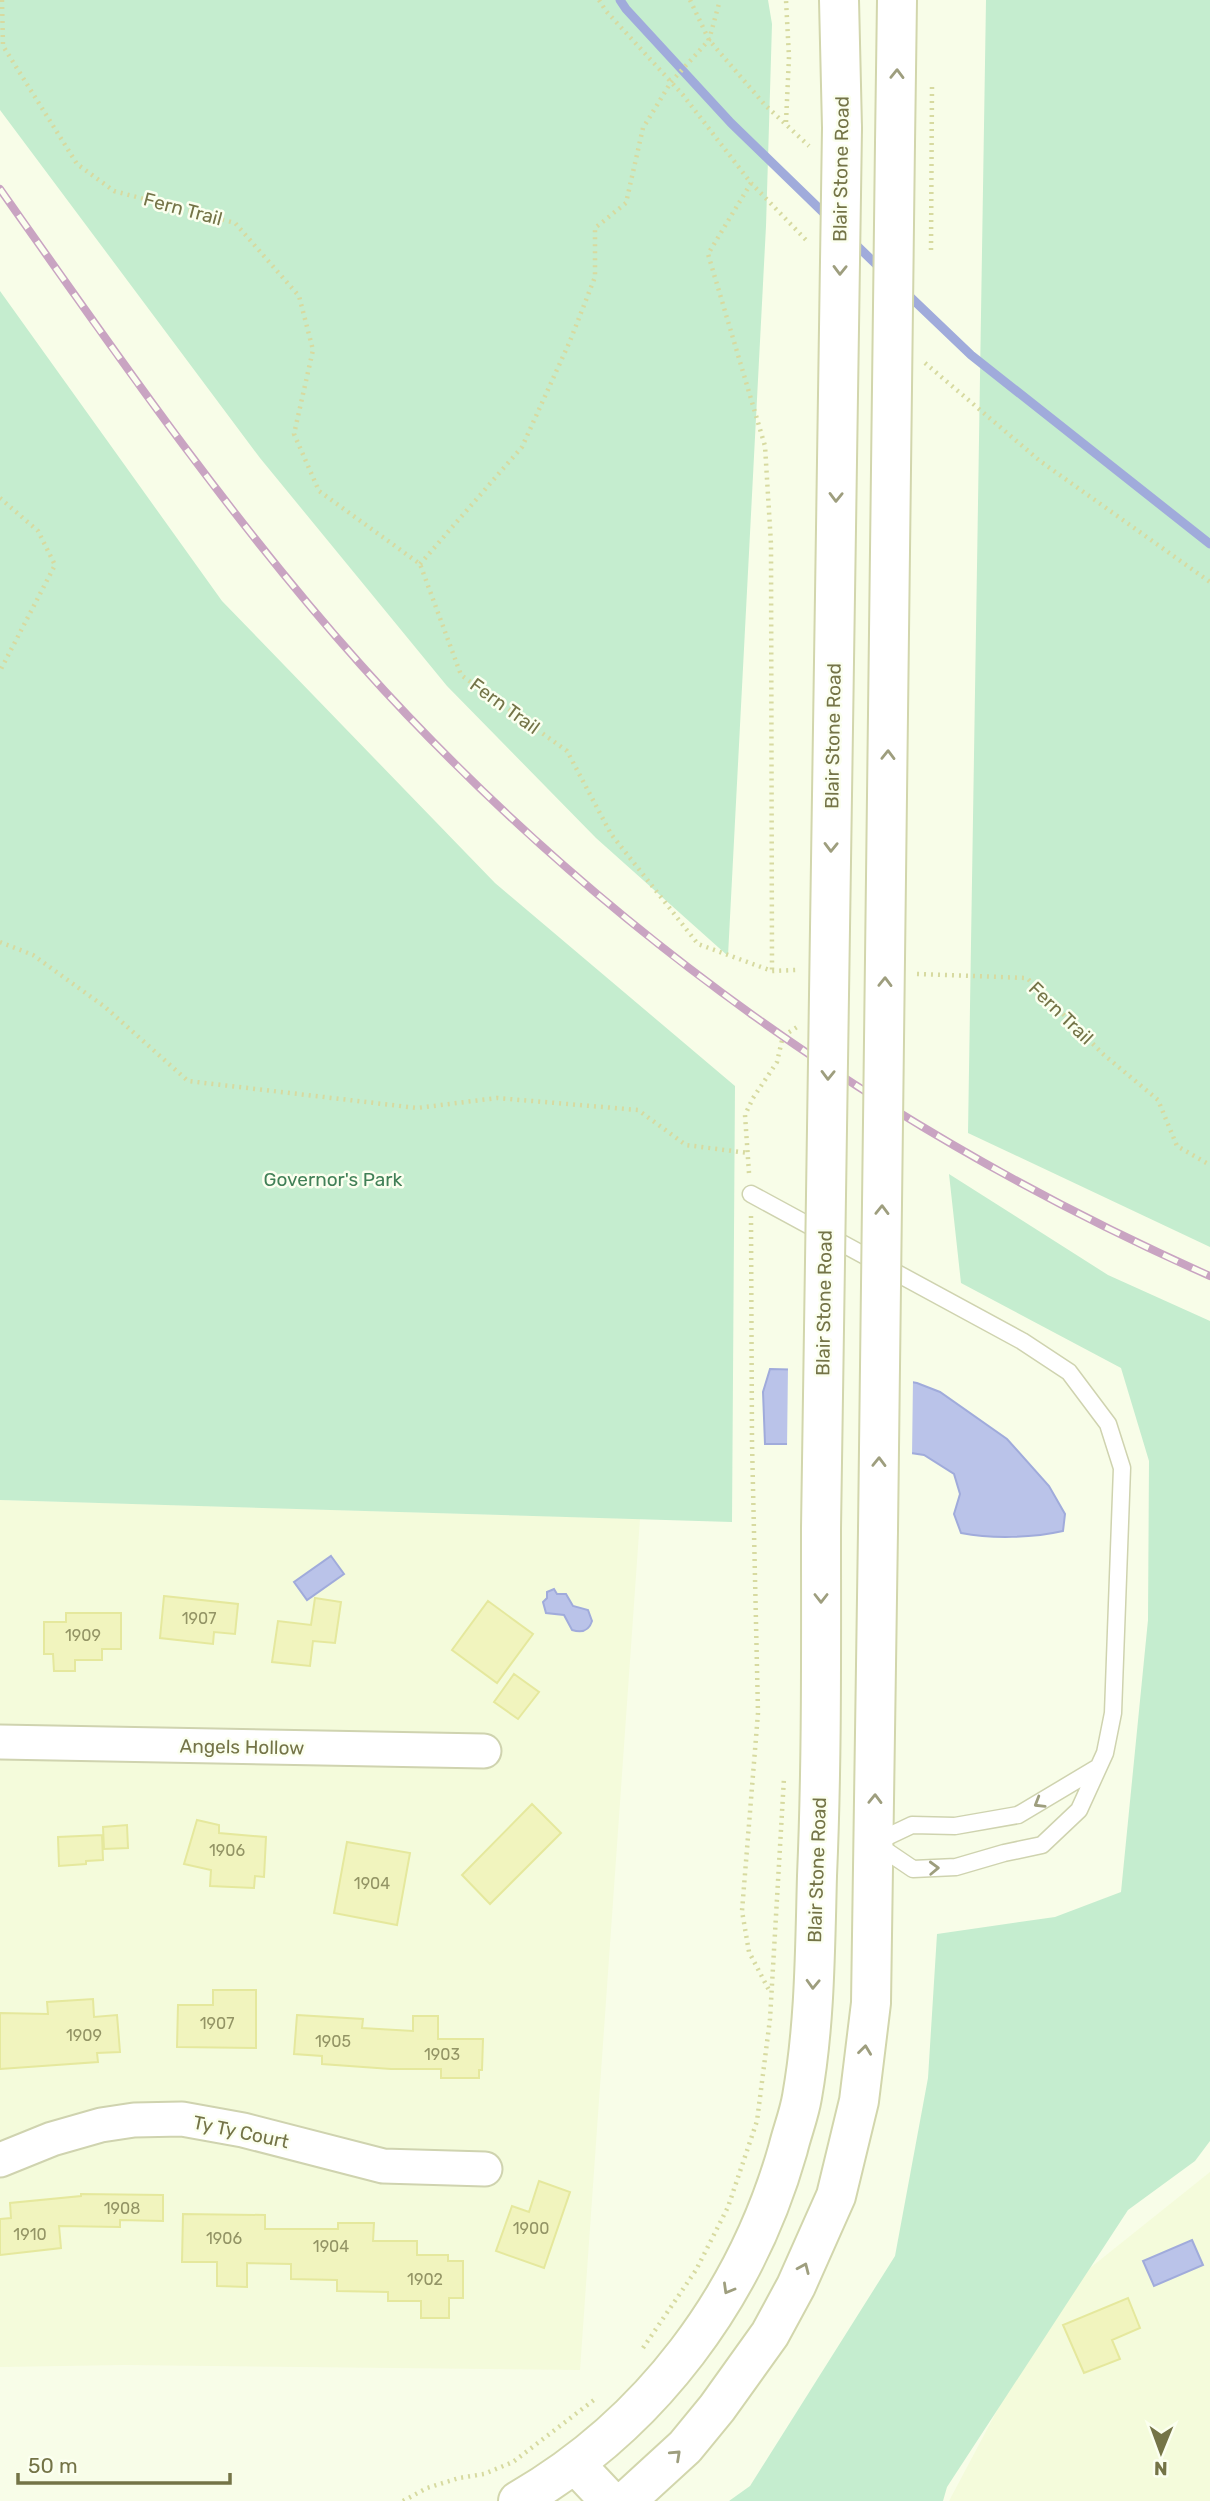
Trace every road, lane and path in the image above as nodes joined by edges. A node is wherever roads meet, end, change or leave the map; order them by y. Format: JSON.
{"nodes":[{"id":1,"x":2,"y":0,"type":"edge"},
{"id":2,"x":690,"y":0,"type":"edge"},
{"id":3,"x":720,"y":0,"type":"edge"},
{"id":4,"x":786,"y":0,"type":"edge"},
{"id":5,"x":839,"y":0,"type":"edge"},
{"id":6,"x":897,"y":0,"type":"edge"},
{"id":7,"x":709,"y":40,"type":"junction"},
{"id":8,"x":931,"y":74,"type":"dead end"},
{"id":9,"x":786,"y":123,"type":"junction"},
{"id":10,"x":827,"y":139,"type":"junction"},
{"id":11,"x":751,"y":183,"type":"dead end"},
{"id":12,"x":921,"y":243,"type":"dead end"},
{"id":13,"x":0,"y":498,"type":"edge"},
{"id":14,"x":420,"y":564,"type":"junction"},
{"id":15,"x":0,"y":671,"type":"edge"},
{"id":16,"x":0,"y":942,"type":"edge"},
{"id":17,"x":807,"y":970,"type":"dead end"},
{"id":18,"x":772,"y":971,"type":"junction"},
{"id":19,"x":917,"y":974,"type":"dead end"},
{"id":20,"x":800,"y":1026,"type":"dead end"},
{"id":21,"x":748,"y":1153,"type":"junction"},
{"id":22,"x":1210,"y":1165,"type":"edge"},
{"id":23,"x":751,"y":1194,"type":"junction"},
{"id":24,"x":0,"y":1742,"type":"edge"},
{"id":25,"x":484,"y":1751,"type":"dead end"},
{"id":26,"x":1097,"y":1768,"type":"junction"},
{"id":27,"x":785,"y":1773,"type":"dead end"},
{"id":28,"x":818,"y":1842,"type":"junction"},
{"id":29,"x":874,"y":1842,"type":"junction"},
{"id":30,"x":771,"y":1994,"type":"junction"},
{"id":31,"x":0,"y":2160,"type":"edge"},
{"id":32,"x":485,"y":2169,"type":"dead end"},
{"id":33,"x":637,"y":2357,"type":"dead end"},
{"id":34,"x":598,"y":2396,"type":"dead end"},
{"id":35,"x":575,"y":2464,"type":"junction"},
{"id":36,"x":403,"y":2501,"type":"edge"},
{"id":37,"x":518,"y":2501,"type":"edge"},
{"id":38,"x":610,"y":2501,"type":"edge"},
{"id":39,"x":626,"y":2501,"type":"edge"}],
"edges":[{"from":1,"to":14,"type":"path","name":"Fern Trail"},
{"from":2,"to":7,"type":"path"},
{"from":3,"to":7,"type":"path"},
{"from":4,"to":9,"type":"path"},
{"from":5,"to":10,"type":"main road","name":"Blair Stone Road"},
{"from":29,"to":6,"type":"main road","one_way":true,"bridge":true},
{"from":7,"to":9,"type":"path"},
{"from":7,"to":14,"type":"path"},
{"from":8,"to":12,"type":"path"},
{"from":9,"to":10,"type":"path"},
{"from":10,"to":28,"type":"main road","name":"Blair Stone Road","one_way":true,"bridge":true},
{"from":11,"to":18,"type":"path"},
{"from":13,"to":15,"type":"path"},
{"from":14,"to":18,"type":"path","name":"Fern Trail"},
{"from":16,"to":21,"type":"path"},
{"from":17,"to":18,"type":"path","name":"Fern Trail"},
{"from":19,"to":22,"type":"path","name":"Fern Trail"},
{"from":20,"to":21,"type":"path"},
{"from":21,"to":23,"type":"path"},
{"from":23,"to":26,"type":"lane"},
{"from":23,"to":30,"type":"path"},
{"from":24,"to":25,"type":"street","name":"Angels Hollow"},
{"from":26,"to":29,"type":"lane","one_way":true},
{"from":29,"to":26,"type":"lane","one_way":true},
{"from":27,"to":30,"type":"path"},
{"from":28,"to":29,"type":"main road"},
{"from":28,"to":35,"type":"main road","name":"Blair Stone Road","one_way":true},
{"from":39,"to":29,"type":"main road","one_way":true},
{"from":30,"to":33,"type":"path"},
{"from":31,"to":32,"type":"street","name":"Ty Ty Court"},
{"from":34,"to":36,"type":"path"},
{"from":35,"to":37,"type":"main road","name":"Blair Stone Road"},
{"from":35,"to":38,"type":"main road"}]}
